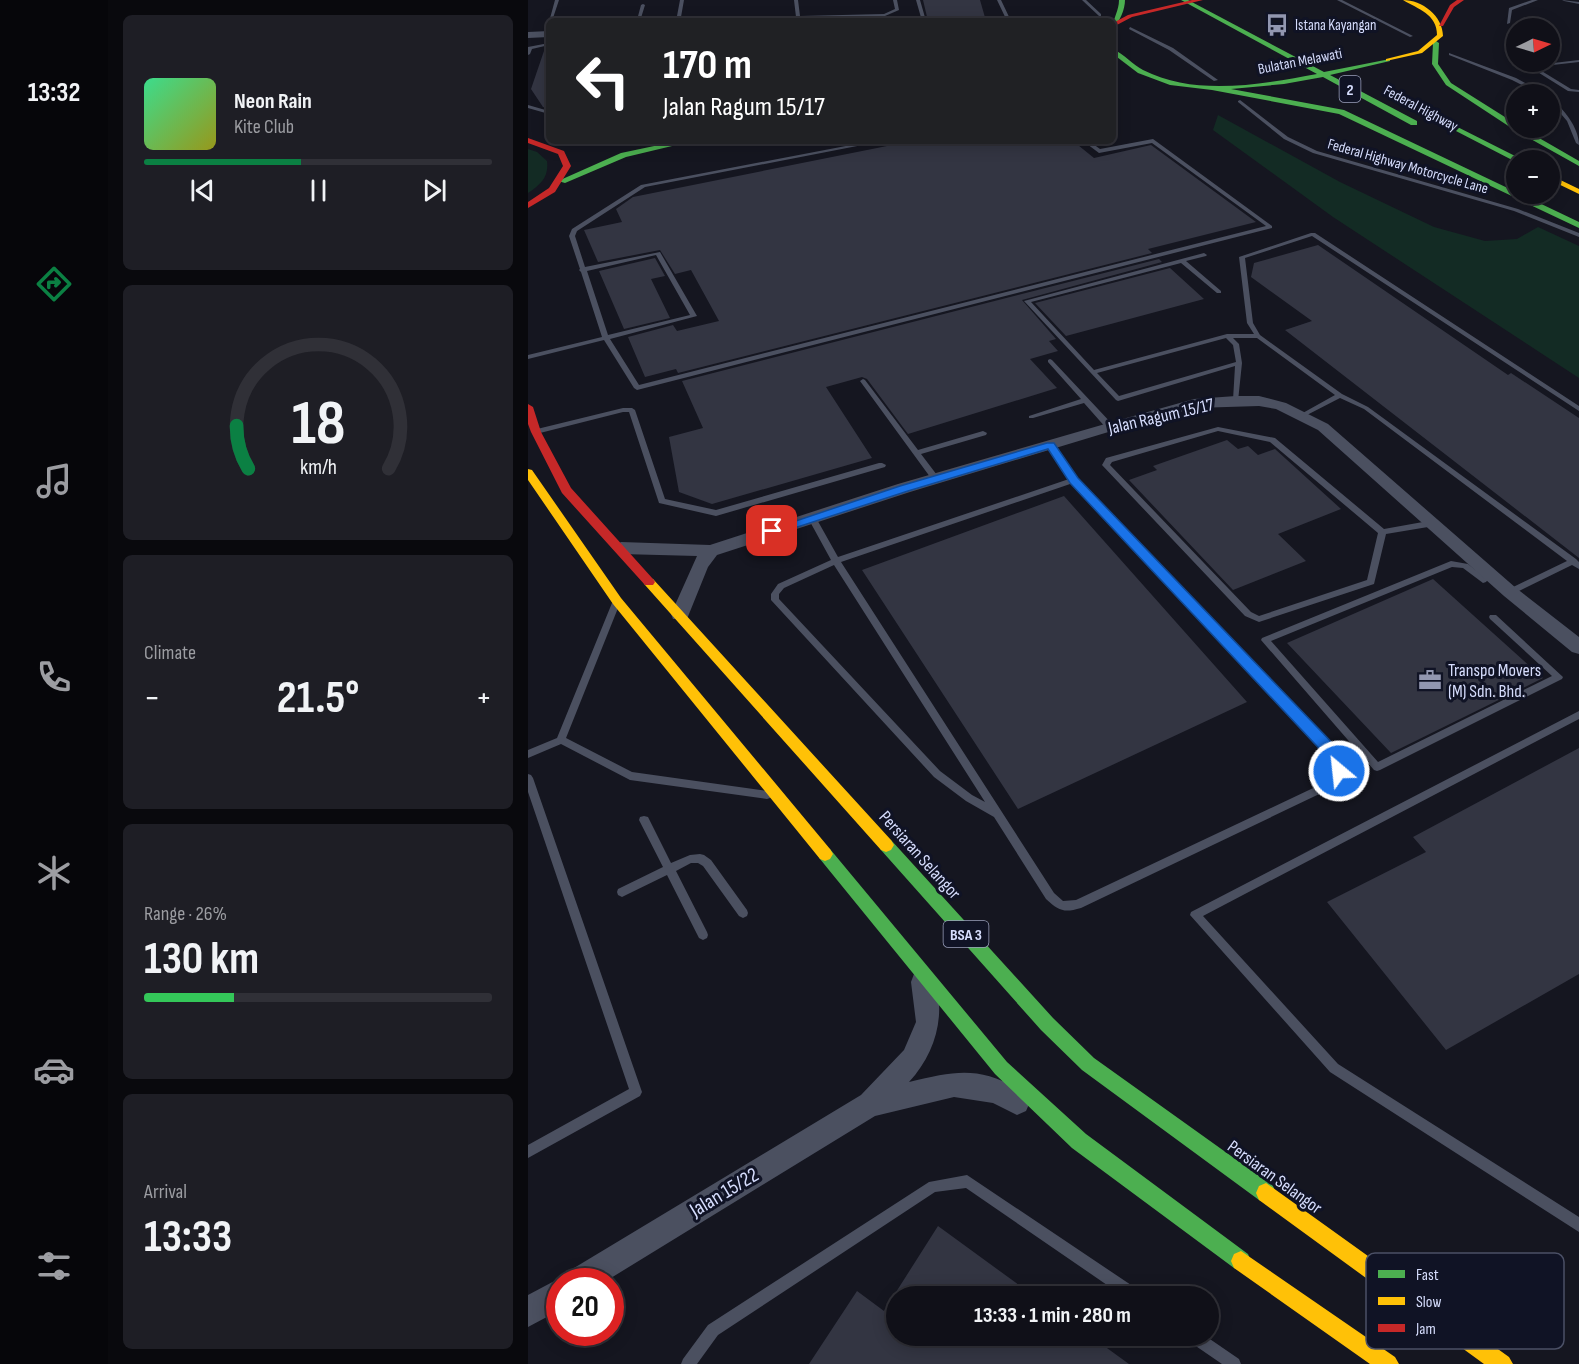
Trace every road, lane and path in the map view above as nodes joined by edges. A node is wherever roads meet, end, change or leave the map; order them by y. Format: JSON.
{"nodes":[{"id":1,"x":557,"y":0,"type":"edge"},
{"id":2,"x":682,"y":0,"type":"edge"},
{"id":3,"x":796,"y":0,"type":"edge"},
{"id":4,"x":895,"y":0,"type":"edge"},
{"id":5,"x":918,"y":0,"type":"edge"},
{"id":6,"x":999,"y":0,"type":"edge"},
{"id":7,"x":1084,"y":0,"type":"edge"},
{"id":8,"x":1122,"y":0,"type":"edge"},
{"id":9,"x":1184,"y":0,"type":"edge"},
{"id":10,"x":1200,"y":0,"type":"edge"},
{"id":11,"x":1208,"y":0,"type":"edge"},
{"id":12,"x":1339,"y":0,"type":"edge"},
{"id":13,"x":1406,"y":0,"type":"edge"},
{"id":14,"x":1461,"y":0,"type":"edge"},
{"id":15,"x":1536,"y":0,"type":"edge"},
{"id":16,"x":1564,"y":0,"type":"edge"},
{"id":17,"x":1579,"y":3,"type":"edge"},
{"id":18,"x":643,"y":5,"type":"dead end"},
{"id":19,"x":1100,"y":15,"type":"dead end"},
{"id":20,"x":551,"y":18,"type":"edge"},
{"id":21,"x":640,"y":18,"type":"edge"},
{"id":22,"x":666,"y":18,"type":"edge"},
{"id":23,"x":797,"y":18,"type":"edge"},
{"id":24,"x":819,"y":18,"type":"edge"},
{"id":25,"x":923,"y":18,"type":"edge"},
{"id":26,"x":1008,"y":18,"type":"edge"},
{"id":27,"x":1509,"y":18,"type":"edge"},
{"id":28,"x":1116,"y":19,"type":"edge"},
{"id":29,"x":1116,"y":23,"type":"edge"},
{"id":30,"x":1440,"y":25,"type":"junction"},
{"id":31,"x":1130,"y":28,"type":"dead end"},
{"id":32,"x":546,"y":34,"type":"edge"},
{"id":33,"x":528,"y":35,"type":"edge"},
{"id":34,"x":1411,"y":36,"type":"dead end"},
{"id":35,"x":1436,"y":43,"type":"junction"},
{"id":36,"x":546,"y":45,"type":"edge"},
{"id":37,"x":1116,"y":53,"type":"edge"},
{"id":38,"x":528,"y":54,"type":"edge"},
{"id":39,"x":1451,"y":54,"type":"dead end"},
{"id":40,"x":1579,"y":61,"type":"edge"},
{"id":41,"x":1121,"y":76,"type":"dead end"},
{"id":42,"x":1179,"y":83,"type":"junction"},
{"id":43,"x":1214,"y":84,"type":"junction"},
{"id":44,"x":1524,"y":84,"type":"edge"},
{"id":45,"x":1578,"y":95,"type":"edge"},
{"id":46,"x":1240,"y":101,"type":"dead end"},
{"id":47,"x":528,"y":106,"type":"edge"},
{"id":48,"x":1560,"y":111,"type":"edge"},
{"id":49,"x":546,"y":112,"type":"edge"},
{"id":50,"x":1506,"y":120,"type":"edge"},
{"id":51,"x":1423,"y":128,"type":"dead end"},
{"id":52,"x":1535,"y":138,"type":"edge"},
{"id":53,"x":528,"y":140,"type":"edge"},
{"id":54,"x":1579,"y":143,"type":"edge"},
{"id":55,"x":542,"y":144,"type":"junction"},
{"id":56,"x":618,"y":144,"type":"edge"},
{"id":57,"x":672,"y":144,"type":"edge"},
{"id":58,"x":864,"y":144,"type":"edge"},
{"id":59,"x":1090,"y":144,"type":"edge"},
{"id":60,"x":574,"y":145,"type":"dead end"},
{"id":61,"x":612,"y":145,"type":"dead end"},
{"id":62,"x":1506,"y":153,"type":"edge"},
{"id":63,"x":1579,"y":164,"type":"edge"},
{"id":64,"x":562,"y":181,"type":"junction"},
{"id":65,"x":1560,"y":182,"type":"edge"},
{"id":66,"x":1579,"y":192,"type":"edge"},
{"id":67,"x":1560,"y":200,"type":"edge"},
{"id":68,"x":528,"y":206,"type":"edge"},
{"id":69,"x":1579,"y":210,"type":"edge"},
{"id":70,"x":1552,"y":212,"type":"junction"},
{"id":71,"x":1579,"y":225,"type":"edge"},
{"id":72,"x":1579,"y":235,"type":"edge"},
{"id":73,"x":1204,"y":255,"type":"dead end"},
{"id":74,"x":1182,"y":261,"type":"junction"},
{"id":75,"x":582,"y":270,"type":"junction"},
{"id":76,"x":1219,"y":292,"type":"dead end"},
{"id":77,"x":1227,"y":336,"type":"junction"},
{"id":78,"x":1258,"y":336,"type":"junction"},
{"id":79,"x":606,"y":338,"type":"junction"},
{"id":80,"x":528,"y":357,"type":"edge"},
{"id":81,"x":1050,"y":362,"type":"dead end"},
{"id":82,"x":1239,"y":363,"type":"junction"},
{"id":83,"x":1093,"y":372,"type":"junction"},
{"id":84,"x":863,"y":381,"type":"dead end"},
{"id":85,"x":1340,"y":395,"type":"junction"},
{"id":86,"x":1085,"y":400,"type":"junction"},
{"id":87,"x":1236,"y":400,"type":"junction"},
{"id":88,"x":528,"y":407,"type":"edge"},
{"id":89,"x":1579,"y":409,"type":"edge"},
{"id":90,"x":1303,"y":415,"type":"junction"},
{"id":91,"x":1032,"y":417,"type":"dead end"},
{"id":92,"x":1110,"y":427,"type":"junction"},
{"id":93,"x":536,"y":432,"type":"junction"},
{"id":94,"x":983,"y":434,"type":"dead end"},
{"id":95,"x":1050,"y":445,"type":"junction"},
{"id":96,"x":916,"y":453,"type":"junction"},
{"id":97,"x":882,"y":465,"type":"dead end"},
{"id":98,"x":528,"y":472,"type":"edge"},
{"id":99,"x":936,"y":479,"type":"junction"},
{"id":100,"x":1074,"y":480,"type":"junction"},
{"id":101,"x":812,"y":518,"type":"junction"},
{"id":102,"x":1434,"y":523,"type":"junction"},
{"id":103,"x":1382,"y":532,"type":"junction"},
{"id":104,"x":621,"y":548,"type":"junction"},
{"id":105,"x":711,"y":552,"type":"junction"},
{"id":106,"x":836,"y":561,"type":"junction"},
{"id":107,"x":1576,"y":564,"type":"edge"},
{"id":108,"x":1489,"y":573,"type":"junction"},
{"id":109,"x":1510,"y":591,"type":"junction"},
{"id":110,"x":617,"y":601,"type":"junction"},
{"id":111,"x":680,"y":614,"type":"junction"},
{"id":112,"x":1493,"y":617,"type":"dead end"},
{"id":113,"x":1579,"y":647,"type":"edge"},
{"id":114,"x":1579,"y":715,"type":"edge"},
{"id":115,"x":561,"y":740,"type":"junction"},
{"id":116,"x":528,"y":754,"type":"edge"},
{"id":117,"x":528,"y":778,"type":"edge"},
{"id":118,"x":778,"y":797,"type":"junction"},
{"id":119,"x":998,"y":814,"type":"junction"},
{"id":120,"x":644,"y":820,"type":"dead end"},
{"id":121,"x":669,"y":869,"type":"junction"},
{"id":122,"x":622,"y":892,"type":"dead end"},
{"id":123,"x":743,"y":913,"type":"dead end"},
{"id":124,"x":703,"y":935,"type":"dead end"},
{"id":125,"x":921,"y":970,"type":"junction"},
{"id":126,"x":870,"y":1104,"type":"junction"},
{"id":127,"x":1079,"y":1141,"type":"junction"},
{"id":128,"x":528,"y":1152,"type":"edge"},
{"id":129,"x":1579,"y":1225,"type":"edge"},
{"id":130,"x":1366,"y":1265,"type":"edge"},
{"id":131,"x":600,"y":1268,"type":"edge"},
{"id":132,"x":1121,"y":1286,"type":"edge"},
{"id":133,"x":546,"y":1301,"type":"edge"},
{"id":134,"x":528,"y":1312,"type":"edge"},
{"id":135,"x":1208,"y":1346,"type":"edge"},
{"id":136,"x":1366,"y":1349,"type":"edge"},
{"id":137,"x":1366,"y":1349,"type":"edge"},
{"id":138,"x":1481,"y":1349,"type":"edge"},
{"id":139,"x":688,"y":1364,"type":"edge"},
{"id":140,"x":1234,"y":1364,"type":"edge"},
{"id":141,"x":1388,"y":1364,"type":"edge"},
{"id":142,"x":1502,"y":1364,"type":"edge"}],
"edges":[{"from":1,"to":20,"type":"lane"},
{"from":2,"to":22,"type":"lane"},
{"from":3,"to":23,"type":"lane"},
{"from":4,"to":24,"type":"lane"},
{"from":5,"to":25,"type":"lane"},
{"from":6,"to":26,"type":"lane"},
{"from":7,"to":19,"type":"lane"},
{"from":8,"to":28,"type":"main road"},
{"from":9,"to":51,"type":"main road","name":"Federal Highway","number":"2"},
{"from":10,"to":29,"type":"main road"},
{"from":11,"to":62,"type":"main road","name":"Federal Highway","number":"2"},
{"from":12,"to":34,"type":"lane"},
{"from":13,"to":30,"type":"main road"},
{"from":14,"to":30,"type":"main road"},
{"from":15,"to":27,"type":"lane"},
{"from":16,"to":17,"type":"lane"},
{"from":18,"to":21,"type":"lane"},
{"from":30,"to":35,"type":"main road"},
{"from":31,"to":43,"type":"lane"},
{"from":32,"to":33,"type":"street"},
{"from":35,"to":43,"type":"main road","name":"Bulatan Melawati"},
{"from":35,"to":50,"type":"main road"},
{"from":36,"to":38,"type":"lane"},
{"from":37,"to":42,"type":"main road","name":"Bulatan Melawati"},
{"from":39,"to":44,"type":"lane"},
{"from":40,"to":45,"type":"lane"},
{"from":41,"to":42,"type":"main road"},
{"from":42,"to":43,"type":"main road","name":"Bulatan Melawati"},
{"from":43,"to":70,"type":"main road"},
{"from":46,"to":72,"type":"lane","name":"Federal Highway Motorcycle Lane"},
{"from":47,"to":49,"type":"lane"},
{"from":48,"to":54,"type":"lane"},
{"from":52,"to":63,"type":"main road"},
{"from":53,"to":55,"type":"main road"},
{"from":55,"to":60,"type":"main road"},
{"from":55,"to":64,"type":"main road"},
{"from":56,"to":61,"type":"main road"},
{"from":57,"to":64,"type":"main road"},
{"from":58,"to":75,"type":"lane"},
{"from":59,"to":79,"type":"lane"},
{"from":64,"to":68,"type":"main road"},
{"from":65,"to":66,"type":"main road"},
{"from":67,"to":69,"type":"main road"},
{"from":70,"to":71,"type":"main road"},
{"from":70,"to":72,"type":"lane"},
{"from":73,"to":74,"type":"lane"},
{"from":74,"to":76,"type":"lane"},
{"from":74,"to":83,"type":"lane"},
{"from":75,"to":79,"type":"lane"},
{"from":75,"to":79,"type":"lane"},
{"from":77,"to":78,"type":"lane"},
{"from":77,"to":82,"type":"lane"},
{"from":77,"to":83,"type":"lane"},
{"from":78,"to":85,"type":"lane"},
{"from":78,"to":89,"type":"lane"},
{"from":79,"to":80,"type":"lane"},
{"from":81,"to":86,"type":"lane"},
{"from":82,"to":83,"type":"lane"},
{"from":82,"to":87,"type":"lane"},
{"from":84,"to":96,"type":"lane"},
{"from":85,"to":90,"type":"lane"},
{"from":85,"to":107,"type":"lane"},
{"from":86,"to":91,"type":"lane"},
{"from":86,"to":92,"type":"lane"},
{"from":87,"to":90,"type":"street","name":"Jalan Ragum 15/17"},
{"from":87,"to":92,"type":"street","name":"Jalan Ragum 15/17"},
{"from":88,"to":93,"type":"main road","name":"Persiaran Selangor","number":"BSA 3"},
{"from":90,"to":102,"type":"street","name":"Jalan Ragum 15/17"},
{"from":92,"to":95,"type":"street","name":"Jalan Ragum 15/17"},
{"from":93,"to":97,"type":"lane"},
{"from":93,"to":104,"type":"main road","name":"Persiaran Selangor","number":"BSA 3"},
{"from":94,"to":96,"type":"lane"},
{"from":95,"to":99,"type":"street","name":"Jalan Ragum 15/17"},
{"from":95,"to":100,"type":"lane"},
{"from":96,"to":99,"type":"lane"},
{"from":98,"to":110,"type":"main road"},
{"from":99,"to":101,"type":"street","name":"Jalan Ragum 15/17"},
{"from":100,"to":106,"type":"lane"},
{"from":100,"to":119,"type":"lane"},
{"from":101,"to":105,"type":"street","name":"Jalan Ragum 15/17"},
{"from":101,"to":106,"type":"lane"},
{"from":102,"to":103,"type":"lane"},
{"from":102,"to":108,"type":"street","name":"Jalan Ragum 15/17"},
{"from":103,"to":103,"type":"lane"},
{"from":104,"to":105,"type":"street","name":"Jalan Ragum 15/17"},
{"from":104,"to":111,"type":"main road","name":"Persiaran Selangor","number":"BSA 3"},
{"from":105,"to":111,"type":"street"},
{"from":106,"to":119,"type":"lane"},
{"from":106,"to":119,"type":"lane"},
{"from":107,"to":109,"type":"lane"},
{"from":108,"to":109,"type":"street","name":"Jalan Ragum 15/17"},
{"from":108,"to":112,"type":"lane"},
{"from":109,"to":113,"type":"street","name":"Jalan Ragum 15/17"},
{"from":110,"to":115,"type":"lane"},
{"from":110,"to":118,"type":"main road"},
{"from":111,"to":130,"type":"main road","name":"Persiaran Selangor","number":"BSA 3"},
{"from":114,"to":129,"type":"lane"},
{"from":115,"to":116,"type":"lane"},
{"from":115,"to":118,"type":"lane"},
{"from":117,"to":128,"type":"lane"},
{"from":118,"to":125,"type":"main road"},
{"from":120,"to":121,"type":"lane"},
{"from":121,"to":122,"type":"lane"},
{"from":121,"to":123,"type":"lane"},
{"from":121,"to":124,"type":"lane"},
{"from":125,"to":126,"type":"street","name":"Jalan 15/22"},
{"from":125,"to":127,"type":"main road"},
{"from":126,"to":127,"type":"street","name":"Jalan 15/22"},
{"from":126,"to":131,"type":"street","name":"Jalan 15/22"},
{"from":127,"to":137,"type":"main road"},
{"from":132,"to":139,"type":"lane"},
{"from":133,"to":134,"type":"street"},
{"from":135,"to":140,"type":"lane"},
{"from":136,"to":141,"type":"main road"},
{"from":138,"to":142,"type":"main road","name":"Persiaran Selangor","number":"BSA 3"}]}
